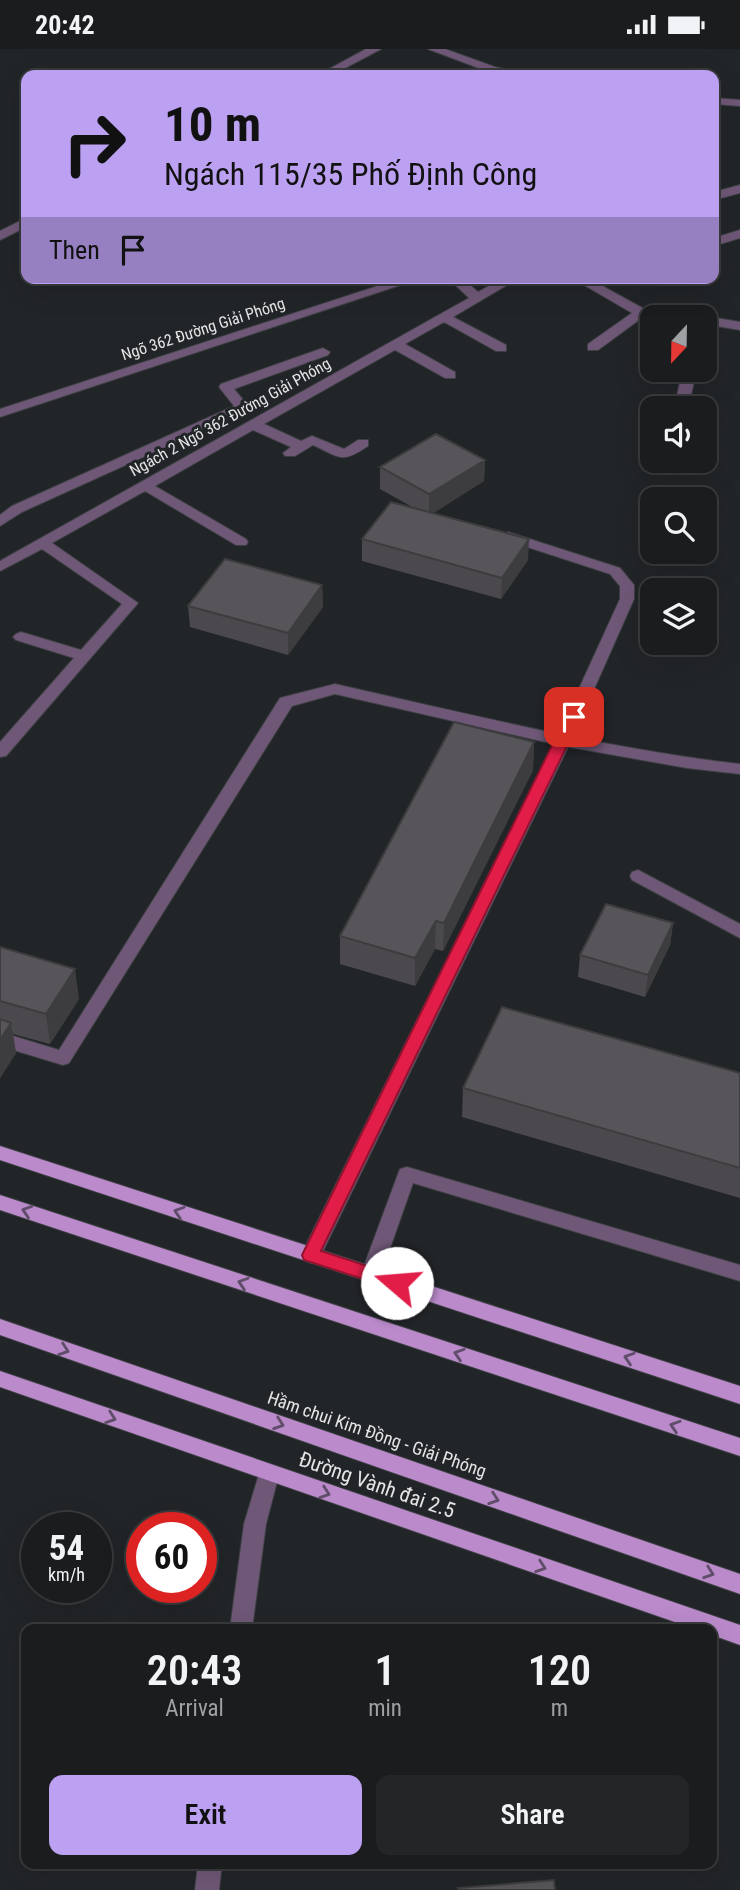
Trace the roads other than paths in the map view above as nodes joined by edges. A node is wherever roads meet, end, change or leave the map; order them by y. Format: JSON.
{"nodes":[{"id":1,"x":375,"y":49,"type":"edge"},
{"id":2,"x":434,"y":49,"type":"edge"},
{"id":3,"x":334,"y":70,"type":"edge"},
{"id":4,"x":493,"y":70,"type":"edge"},
{"id":5,"x":720,"y":101,"type":"edge"},
{"id":6,"x":740,"y":103,"type":"edge"},
{"id":7,"x":740,"y":118,"type":"edge"},
{"id":8,"x":740,"y":189,"type":"edge"},
{"id":9,"x":719,"y":193,"type":"edge"},
{"id":10,"x":740,"y":202,"type":"edge"},
{"id":11,"x":21,"y":225,"type":"edge"},
{"id":12,"x":740,"y":233,"type":"edge"},
{"id":13,"x":4,"y":234,"type":"edge"},
{"id":14,"x":719,"y":240,"type":"edge"},
{"id":15,"x":398,"y":284,"type":"edge"},
{"id":16,"x":461,"y":284,"type":"edge"},
{"id":17,"x":502,"y":284,"type":"edge"},
{"id":18,"x":589,"y":284,"type":"edge"},
{"id":19,"x":477,"y":298,"type":"junction"},
{"id":20,"x":640,"y":312,"type":"edge"},
{"id":21,"x":640,"y":314,"type":"edge"},
{"id":22,"x":444,"y":317,"type":"junction"},
{"id":23,"x":718,"y":322,"type":"edge"},
{"id":24,"x":740,"y":326,"type":"edge"},
{"id":25,"x":394,"y":344,"type":"junction"},
{"id":26,"x":593,"y":347,"type":"dead end"},
{"id":27,"x":501,"y":348,"type":"dead end"},
{"id":28,"x":323,"y":352,"type":"dead end"},
{"id":29,"x":450,"y":375,"type":"dead end"},
{"id":30,"x":0,"y":413,"type":"edge"},
{"id":31,"x":254,"y":425,"type":"junction"},
{"id":32,"x":363,"y":443,"type":"dead end"},
{"id":33,"x":144,"y":485,"type":"junction"},
{"id":34,"x":0,"y":521,"type":"edge"},
{"id":35,"x":489,"y":531,"type":"edge"},
{"id":36,"x":241,"y":542,"type":"dead end"},
{"id":37,"x":42,"y":543,"type":"junction"},
{"id":38,"x":0,"y":566,"type":"edge"},
{"id":39,"x":20,"y":637,"type":"dead end"},
{"id":40,"x":83,"y":656,"type":"junction"},
{"id":41,"x":563,"y":741,"type":"junction"},
{"id":42,"x":0,"y":752,"type":"edge"},
{"id":43,"x":740,"y":769,"type":"edge"},
{"id":44,"x":638,"y":876,"type":"dead end"},
{"id":45,"x":740,"y":932,"type":"edge"},
{"id":46,"x":0,"y":1039,"type":"edge"},
{"id":47,"x":0,"y":1153,"type":"edge"},
{"id":48,"x":0,"y":1202,"type":"edge"},
{"id":49,"x":310,"y":1255,"type":"junction"},
{"id":50,"x":740,"y":1273,"type":"edge"},
{"id":51,"x":371,"y":1274,"type":"junction"},
{"id":52,"x":0,"y":1327,"type":"edge"},
{"id":53,"x":0,"y":1379,"type":"edge"},
{"id":54,"x":740,"y":1395,"type":"edge"},
{"id":55,"x":740,"y":1447,"type":"edge"},
{"id":56,"x":269,"y":1474,"type":"junction"},
{"id":57,"x":740,"y":1584,"type":"edge"},
{"id":58,"x":242,"y":1624,"type":"edge"},
{"id":59,"x":708,"y":1624,"type":"edge"},
{"id":60,"x":717,"y":1627,"type":"edge"},
{"id":61,"x":740,"y":1635,"type":"edge"},
{"id":62,"x":209,"y":1869,"type":"edge"},
{"id":63,"x":206,"y":1890,"type":"edge"}],
"edges":[{"from":1,"to":3,"type":"street"},
{"from":2,"to":4,"type":"street"},
{"from":5,"to":6,"type":"street"},
{"from":5,"to":7,"type":"street"},
{"from":8,"to":9,"type":"street"},
{"from":9,"to":10,"type":"street"},
{"from":11,"to":13,"type":"street"},
{"from":12,"to":14,"type":"street"},
{"from":15,"to":30,"type":"street","name":"Ngõ 362 Đường Giải Phóng"},
{"from":16,"to":19,"type":"street"},
{"from":17,"to":19,"type":"street","name":"Ngách 2 Ngõ 362 Đường Giải Phóng"},
{"from":18,"to":20,"type":"street"},
{"from":19,"to":22,"type":"street","name":"Ngách 2 Ngõ 362 Đường Giải Phóng"},
{"from":21,"to":26,"type":"street"},
{"from":22,"to":25,"type":"street","name":"Ngách 2 Ngõ 362 Đường Giải Phóng"},
{"from":22,"to":27,"type":"street"},
{"from":23,"to":24,"type":"street"},
{"from":25,"to":29,"type":"street"},
{"from":25,"to":31,"type":"street","name":"Ngách 2 Ngõ 362 Đường Giải Phóng"},
{"from":28,"to":34,"type":"street"},
{"from":31,"to":32,"type":"street"},
{"from":31,"to":33,"type":"street","name":"Ngách 2 Ngõ 362 Đường Giải Phóng"},
{"from":33,"to":36,"type":"street"},
{"from":33,"to":37,"type":"street","name":"Ngách 2 Ngõ 362 Đường Giải Phóng"},
{"from":35,"to":41,"type":"street"},
{"from":37,"to":38,"type":"street","name":"Ngách 2 Ngõ 362 Đường Giải Phóng"},
{"from":37,"to":40,"type":"street"},
{"from":39,"to":40,"type":"street"},
{"from":40,"to":42,"type":"street"},
{"from":41,"to":43,"type":"street"},
{"from":41,"to":46,"type":"street"},
{"from":41,"to":49,"type":"street"},
{"from":44,"to":45,"type":"street"},
{"from":49,"to":47,"type":"main road","one_way":true},
{"from":55,"to":48,"type":"main road","one_way":true},
{"from":49,"to":51,"type":"main road"},
{"from":50,"to":51,"type":"street"},
{"from":54,"to":51,"type":"main road","one_way":true},
{"from":52,"to":57,"type":"main road","name":"Hầm chui Kim Đồng - Giải Phóng","one_way":true},
{"from":53,"to":56,"type":"main road","name":"Đường Vành đai 2.5","one_way":true},
{"from":56,"to":58,"type":"street"},
{"from":56,"to":59,"type":"main road","name":"Đường Vành đai 2.5","one_way":true},
{"from":60,"to":61,"type":"main road","name":"Đường Vành đai 2.5","one_way":true},
{"from":62,"to":63,"type":"street"}]}
